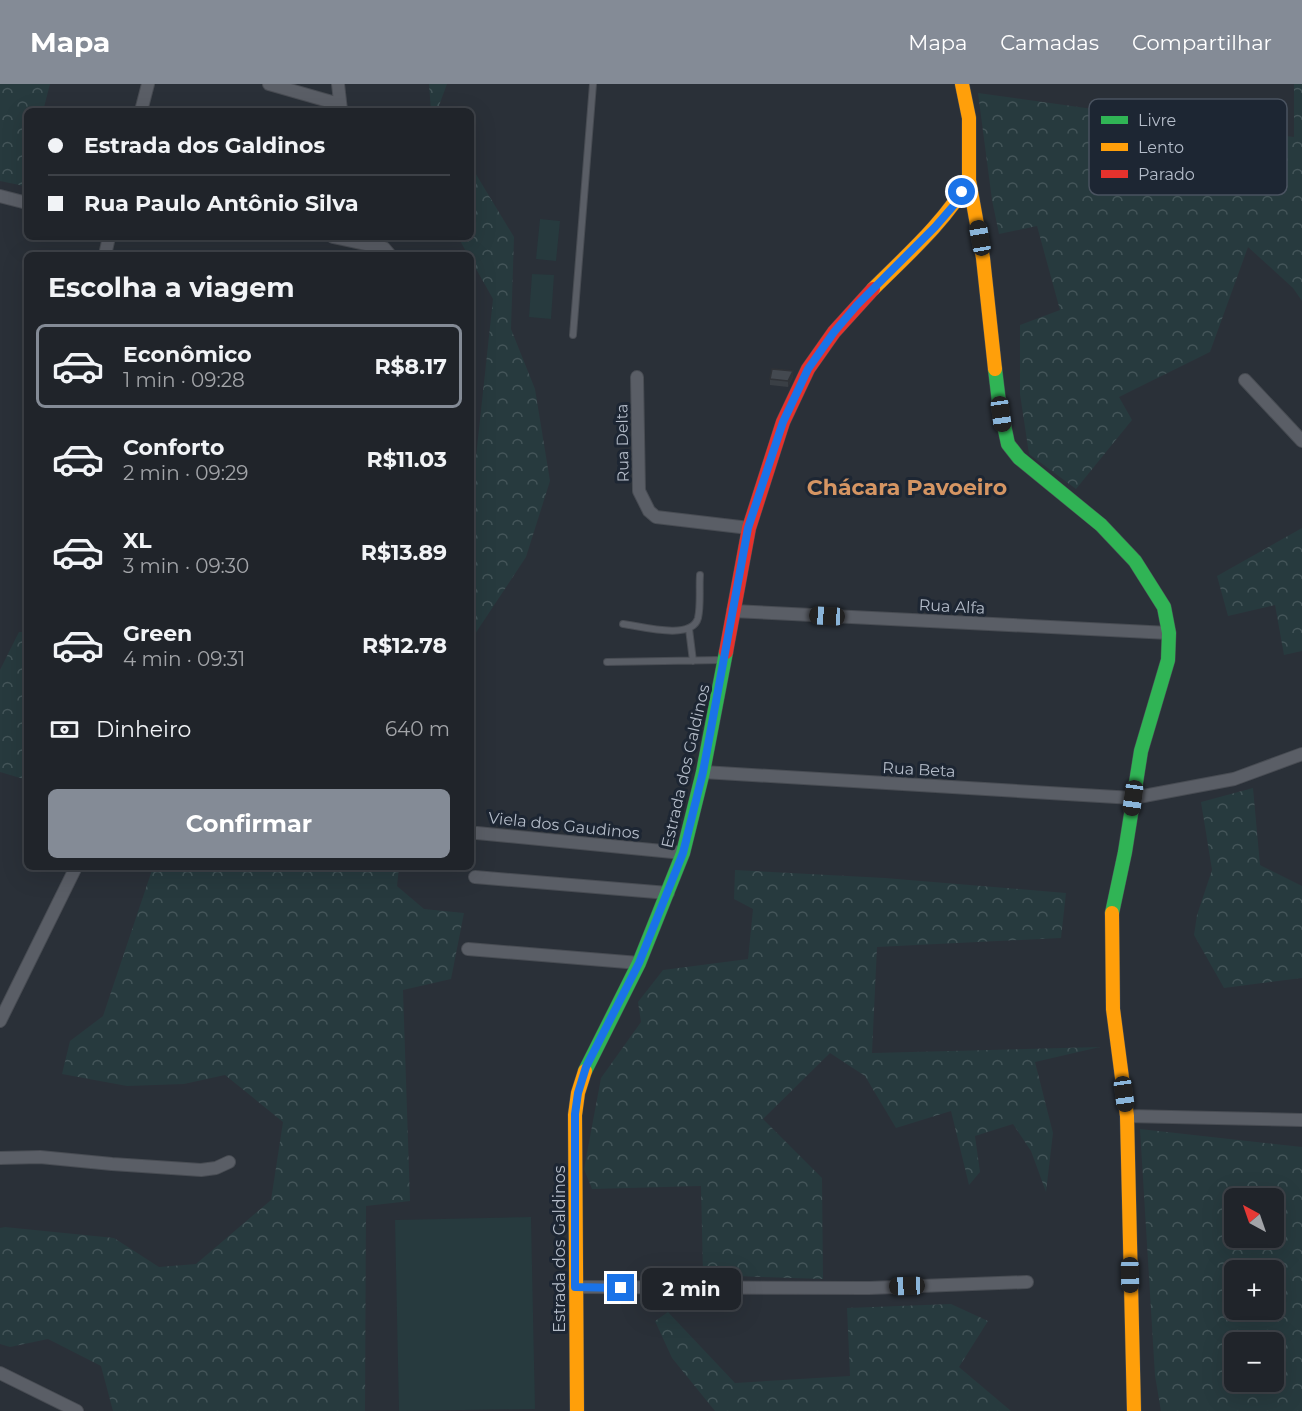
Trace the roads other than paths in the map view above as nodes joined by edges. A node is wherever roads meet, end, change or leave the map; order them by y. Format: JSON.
{"nodes":[{"id":1,"x":148,"y":84,"type":"edge"},
{"id":2,"x":269,"y":84,"type":"edge"},
{"id":3,"x":338,"y":84,"type":"edge"},
{"id":4,"x":593,"y":84,"type":"edge"},
{"id":5,"x":962,"y":84,"type":"edge"},
{"id":6,"x":340,"y":107,"type":"edge"},
{"id":7,"x":142,"y":108,"type":"edge"},
{"id":8,"x":969,"y":180,"type":"junction"},
{"id":9,"x":0,"y":196,"type":"edge"},
{"id":10,"x":24,"y":202,"type":"edge"},
{"id":11,"x":350,"y":240,"type":"edge"},
{"id":12,"x":385,"y":246,"type":"edge"},
{"id":13,"x":573,"y":335,"type":"dead end"},
{"id":14,"x":637,"y":378,"type":"dead end"},
{"id":15,"x":1245,"y":380,"type":"dead end"},
{"id":16,"x":1302,"y":441,"type":"edge"},
{"id":17,"x":748,"y":528,"type":"junction"},
{"id":18,"x":700,"y":575,"type":"dead end"},
{"id":19,"x":733,"y":611,"type":"junction"},
{"id":20,"x":623,"y":624,"type":"dead end"},
{"id":21,"x":689,"y":629,"type":"junction"},
{"id":22,"x":1169,"y":633,"type":"junction"},
{"id":23,"x":725,"y":660,"type":"junction"},
{"id":24,"x":607,"y":662,"type":"dead end"},
{"id":25,"x":693,"y":662,"type":"junction"},
{"id":26,"x":1302,"y":754,"type":"edge"},
{"id":27,"x":703,"y":772,"type":"junction"},
{"id":28,"x":1133,"y":798,"type":"junction"},
{"id":29,"x":477,"y":833,"type":"dead end"},
{"id":30,"x":683,"y":853,"type":"junction"},
{"id":31,"x":75,"y":870,"type":"edge"},
{"id":32,"x":475,"y":877,"type":"dead end"},
{"id":33,"x":668,"y":893,"type":"junction"},
{"id":34,"x":468,"y":950,"type":"dead end"},
{"id":35,"x":639,"y":963,"type":"junction"},
{"id":36,"x":0,"y":1021,"type":"edge"},
{"id":37,"x":1127,"y":1116,"type":"junction"},
{"id":38,"x":1302,"y":1120,"type":"edge"},
{"id":39,"x":0,"y":1158,"type":"edge"},
{"id":40,"x":230,"y":1162,"type":"dead end"},
{"id":41,"x":1027,"y":1282,"type":"dead end"},
{"id":42,"x":575,"y":1287,"type":"junction"},
{"id":43,"x":0,"y":1373,"type":"edge"},
{"id":44,"x":77,"y":1411,"type":"edge"},
{"id":45,"x":577,"y":1411,"type":"edge"},
{"id":46,"x":1134,"y":1411,"type":"edge"}],
"edges":[{"from":1,"to":7,"type":"street"},
{"from":2,"to":6,"type":"street"},
{"from":3,"to":6,"type":"street"},
{"from":4,"to":13,"type":"lane"},
{"from":5,"to":8,"type":"street"},
{"from":8,"to":17,"type":"street","name":"Estrada dos Galdinos"},
{"from":8,"to":22,"type":"street"},
{"from":9,"to":10,"type":"street"},
{"from":11,"to":12,"type":"street"},
{"from":14,"to":17,"type":"street","name":"Rua Delta"},
{"from":15,"to":16,"type":"street"},
{"from":17,"to":19,"type":"street","name":"Estrada dos Galdinos"},
{"from":18,"to":21,"type":"lane"},
{"from":19,"to":22,"type":"street","name":"Rua Alfa"},
{"from":19,"to":23,"type":"street","name":"Estrada dos Galdinos"},
{"from":20,"to":21,"type":"lane"},
{"from":21,"to":25,"type":"lane"},
{"from":22,"to":28,"type":"street"},
{"from":23,"to":25,"type":"lane"},
{"from":23,"to":27,"type":"street","name":"Estrada dos Galdinos"},
{"from":24,"to":25,"type":"lane"},
{"from":26,"to":28,"type":"street","name":"Rua Beta"},
{"from":27,"to":28,"type":"street","name":"Rua Beta"},
{"from":27,"to":30,"type":"street","name":"Estrada dos Galdinos"},
{"from":28,"to":37,"type":"street"},
{"from":29,"to":30,"type":"street","name":"Viela dos Gaudinos"},
{"from":30,"to":33,"type":"street","name":"Estrada dos Galdinos"},
{"from":31,"to":36,"type":"street"},
{"from":32,"to":33,"type":"street"},
{"from":33,"to":35,"type":"street","name":"Estrada dos Galdinos"},
{"from":34,"to":35,"type":"street"},
{"from":35,"to":42,"type":"street","name":"Estrada dos Galdinos"},
{"from":37,"to":38,"type":"street"},
{"from":37,"to":46,"type":"street"},
{"from":39,"to":40,"type":"street"},
{"from":41,"to":42,"type":"street"},
{"from":42,"to":45,"type":"street","name":"Estrada dos Galdinos"},
{"from":43,"to":44,"type":"street"}]}
